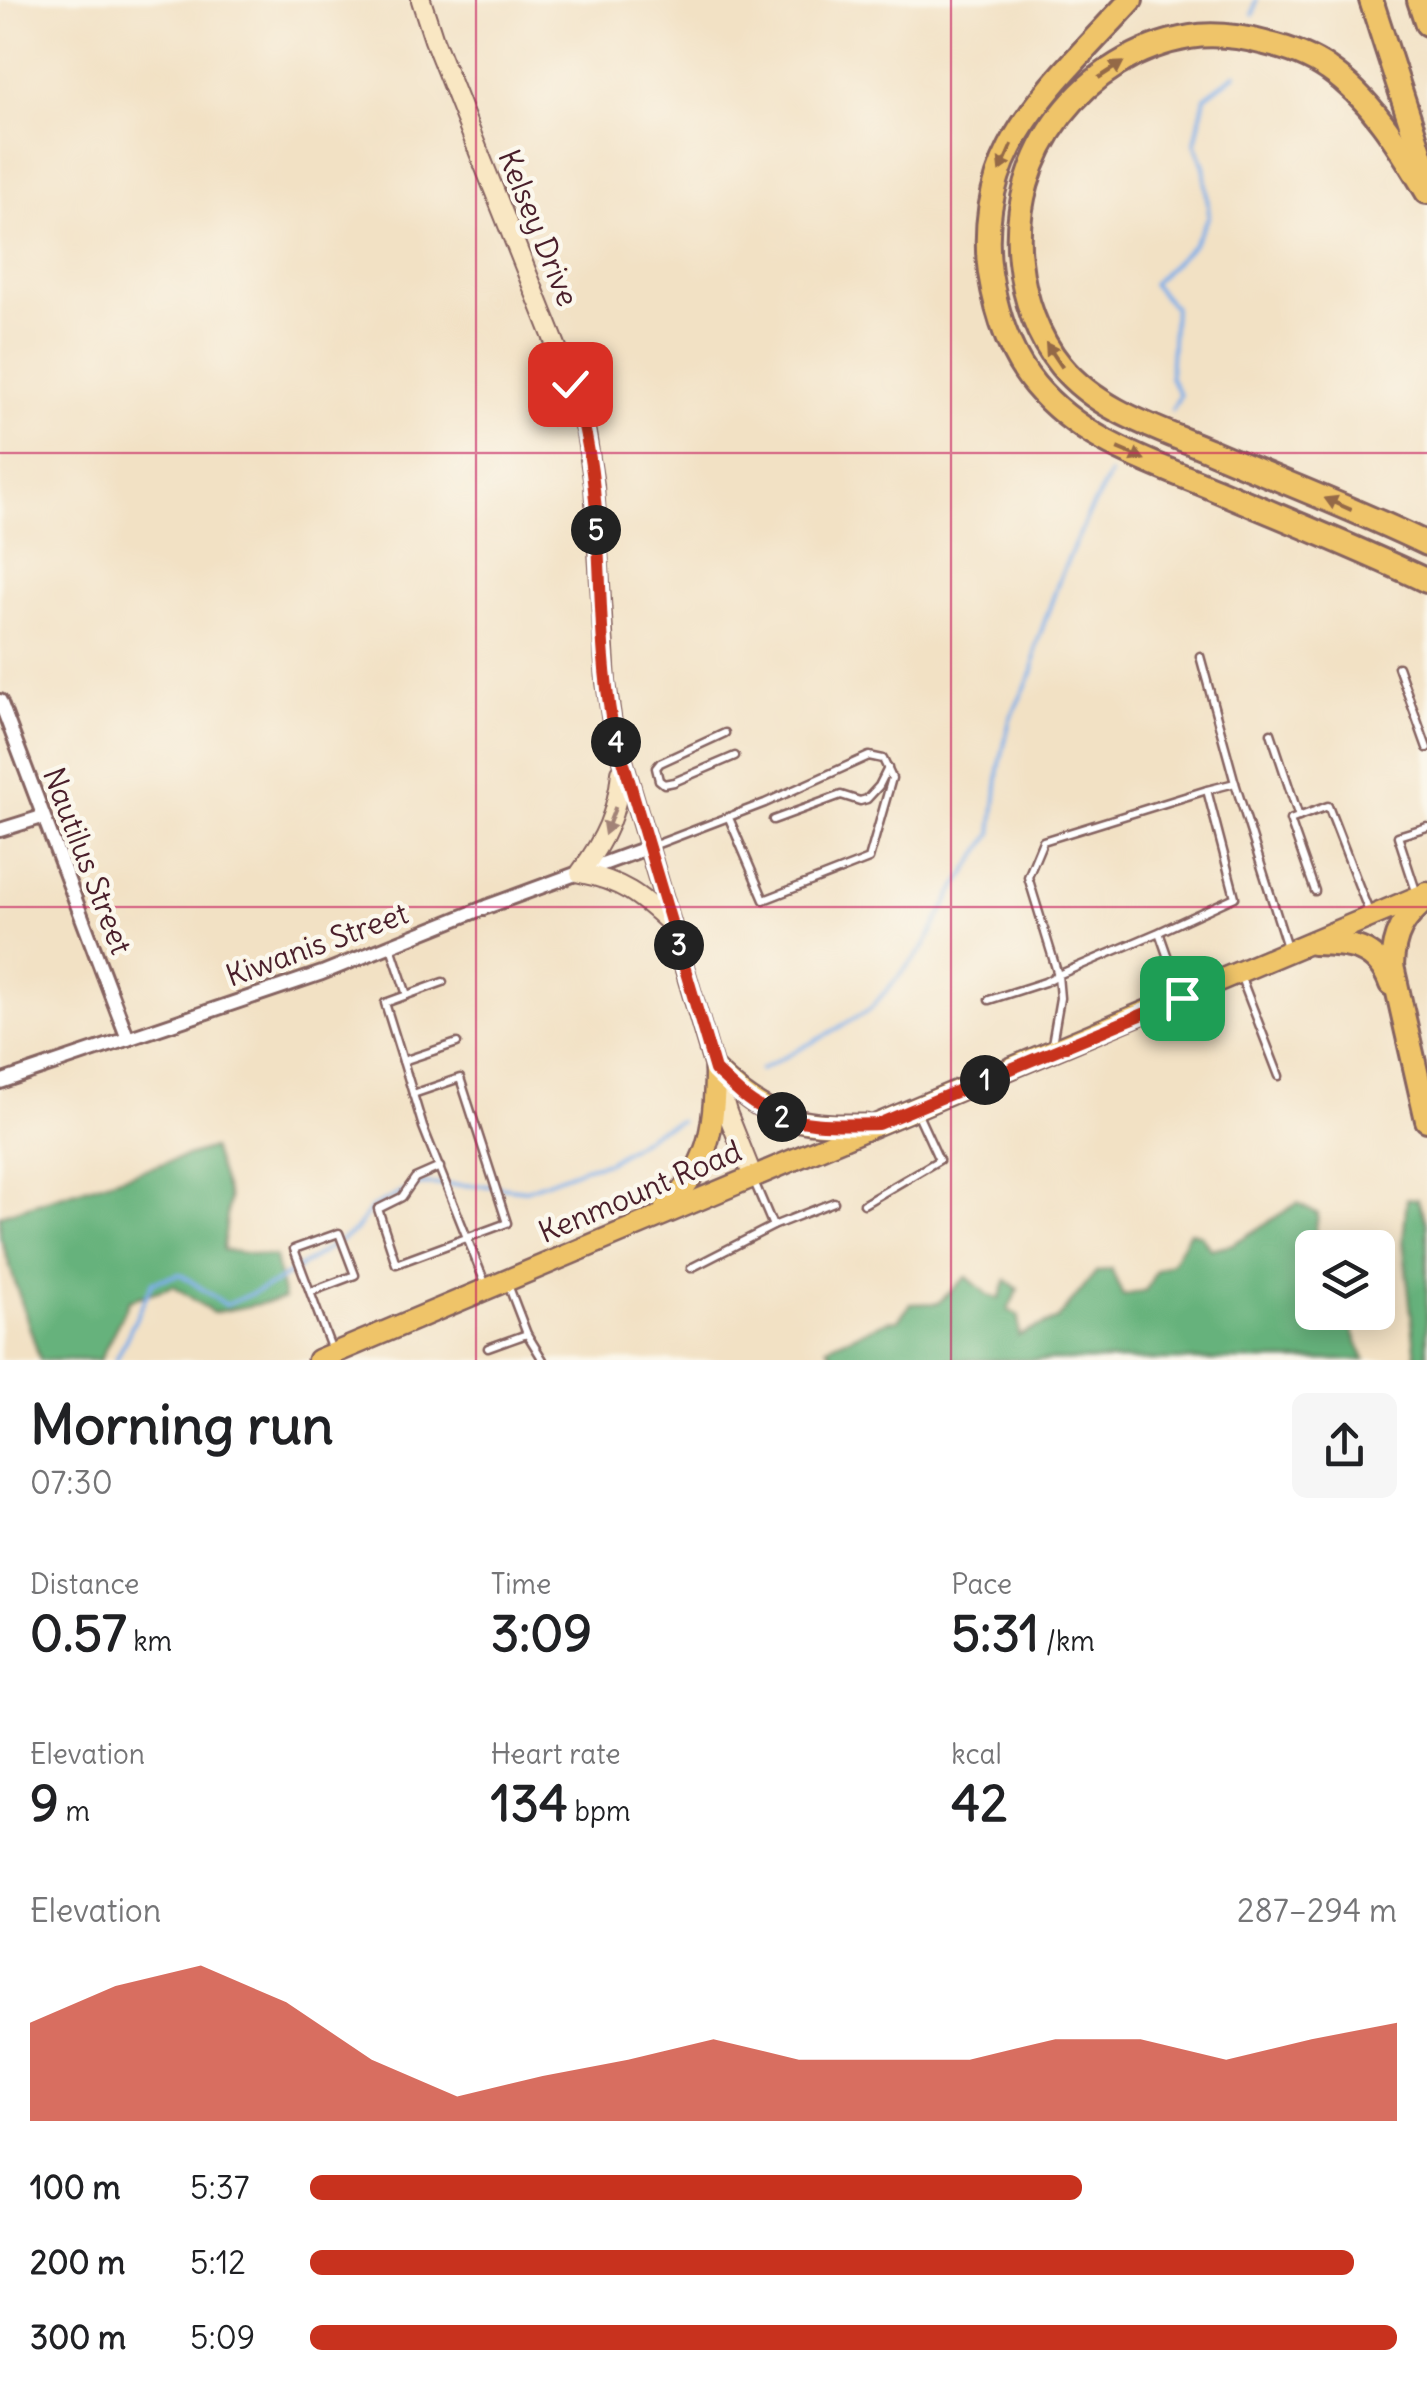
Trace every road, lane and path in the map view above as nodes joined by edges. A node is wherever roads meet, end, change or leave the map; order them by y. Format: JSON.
{"nodes":[{"id":1,"x":422,"y":0,"type":"edge"},
{"id":2,"x":1131,"y":0,"type":"edge"},
{"id":3,"x":1371,"y":0,"type":"edge"},
{"id":4,"x":1419,"y":0,"type":"edge"},
{"id":5,"x":1427,"y":24,"type":"edge"},
{"id":6,"x":1427,"y":174,"type":"edge"},
{"id":7,"x":1427,"y":192,"type":"edge"},
{"id":8,"x":1427,"y":544,"type":"edge"},
{"id":9,"x":1427,"y":581,"type":"edge"},
{"id":10,"x":1200,"y":656,"type":"dead end"},
{"id":11,"x":1398,"y":666,"type":"dead end"},
{"id":12,"x":0,"y":702,"type":"edge"},
{"id":13,"x":725,"y":733,"type":"dead end"},
{"id":14,"x":1272,"y":733,"type":"dead end"},
{"id":15,"x":1427,"y":748,"type":"edge"},
{"id":16,"x":735,"y":756,"type":"dead end"},
{"id":17,"x":621,"y":761,"type":"junction"},
{"id":18,"x":888,"y":767,"type":"junction"},
{"id":19,"x":1235,"y":783,"type":"junction"},
{"id":20,"x":1207,"y":790,"type":"junction"},
{"id":21,"x":42,"y":817,"type":"junction"},
{"id":22,"x":1298,"y":817,"type":"junction"},
{"id":23,"x":729,"y":818,"type":"junction"},
{"id":24,"x":773,"y":820,"type":"dead end"},
{"id":25,"x":1427,"y":826,"type":"edge"},
{"id":26,"x":0,"y":830,"type":"edge"},
{"id":27,"x":649,"y":848,"type":"junction"},
{"id":28,"x":580,"y":873,"type":"junction"},
{"id":29,"x":1315,"y":891,"type":"dead end"},
{"id":30,"x":1424,"y":896,"type":"edge"},
{"id":31,"x":1371,"y":918,"type":"junction"},
{"id":32,"x":673,"y":926,"type":"junction"},
{"id":33,"x":1159,"y":932,"type":"junction"},
{"id":34,"x":1313,"y":943,"type":"junction"},
{"id":35,"x":391,"y":946,"type":"junction"},
{"id":36,"x":1289,"y":953,"type":"junction"},
{"id":37,"x":1239,"y":974,"type":"junction"},
{"id":38,"x":1058,"y":975,"type":"junction"},
{"id":39,"x":443,"y":982,"type":"dead end"},
{"id":40,"x":407,"y":995,"type":"junction"},
{"id":41,"x":1182,"y":998,"type":"junction"},
{"id":42,"x":989,"y":1000,"type":"dead end"},
{"id":43,"x":1401,"y":1013,"type":"junction"},
{"id":44,"x":128,"y":1039,"type":"junction"},
{"id":45,"x":456,"y":1043,"type":"dead end"},
{"id":46,"x":1051,"y":1052,"type":"junction"},
{"id":47,"x":403,"y":1062,"type":"junction"},
{"id":48,"x":715,"y":1070,"type":"junction"},
{"id":49,"x":1279,"y":1076,"type":"dead end"},
{"id":50,"x":0,"y":1082,"type":"edge"},
{"id":51,"x":413,"y":1094,"type":"junction"},
{"id":52,"x":915,"y":1109,"type":"junction"},
{"id":53,"x":1427,"y":1120,"type":"edge"},
{"id":54,"x":878,"y":1124,"type":"junction"},
{"id":55,"x":440,"y":1166,"type":"junction"},
{"id":56,"x":753,"y":1178,"type":"junction"},
{"id":57,"x":834,"y":1202,"type":"dead end"},
{"id":58,"x":864,"y":1204,"type":"dead end"},
{"id":59,"x":657,"y":1218,"type":"junction"},
{"id":60,"x":773,"y":1226,"type":"junction"},
{"id":61,"x":468,"y":1238,"type":"junction"},
{"id":62,"x":690,"y":1268,"type":"dead end"},
{"id":63,"x":497,"y":1285,"type":"junction"},
{"id":64,"x":310,"y":1292,"type":"junction"},
{"id":65,"x":526,"y":1334,"type":"junction"},
{"id":66,"x":488,"y":1348,"type":"dead end"},
{"id":67,"x":326,"y":1357,"type":"edge"},
{"id":68,"x":543,"y":1360,"type":"edge"}],
"edges":[{"from":1,"to":17,"type":"main road","name":"Kelsey Drive"},
{"from":2,"to":9,"type":"highway","one_way":true},
{"from":3,"to":6,"type":"highway"},
{"from":4,"to":5,"type":"highway"},
{"from":8,"to":7,"type":"highway","one_way":true},
{"from":10,"to":19,"type":"lane"},
{"from":11,"to":15,"type":"lane"},
{"from":12,"to":21,"type":"street","name":"Nautilus Street"},
{"from":13,"to":16,"type":"lane"},
{"from":14,"to":22,"type":"lane"},
{"from":17,"to":27,"type":"main road","name":"Kelsey Drive"},
{"from":17,"to":28,"type":"main road","one_way":true},
{"from":18,"to":23,"type":"lane"},
{"from":18,"to":23,"type":"lane"},
{"from":18,"to":24,"type":"lane"},
{"from":19,"to":20,"type":"lane"},
{"from":19,"to":36,"type":"lane"},
{"from":20,"to":33,"type":"lane"},
{"from":20,"to":38,"type":"lane"},
{"from":21,"to":26,"type":"street"},
{"from":21,"to":44,"type":"street","name":"Nautilus Street"},
{"from":22,"to":29,"type":"lane"},
{"from":22,"to":31,"type":"lane"},
{"from":23,"to":27,"type":"lane"},
{"from":25,"to":30,"type":"lane"},
{"from":27,"to":28,"type":"street","name":"Kiwanis Street"},
{"from":27,"to":32,"type":"main road","name":"Kelsey Drive"},
{"from":28,"to":32,"type":"main road"},
{"from":28,"to":35,"type":"street","name":"Kiwanis Street"},
{"from":30,"to":31,"type":"main road","name":"Kenmount Road"},
{"from":30,"to":43,"type":"highway"},
{"from":31,"to":34,"type":"main road","name":"Kenmount Road"},
{"from":32,"to":48,"type":"main road","name":"Kelsey Drive"},
{"from":33,"to":38,"type":"lane"},
{"from":33,"to":41,"type":"lane"},
{"from":34,"to":36,"type":"main road","name":"Kenmount Road"},
{"from":34,"to":43,"type":"highway"},
{"from":35,"to":40,"type":"lane"},
{"from":35,"to":44,"type":"street","name":"Kiwanis Street"},
{"from":36,"to":37,"type":"main road","name":"Kenmount Road"},
{"from":37,"to":41,"type":"main road","name":"Kenmount Road"},
{"from":37,"to":49,"type":"lane"},
{"from":38,"to":42,"type":"lane"},
{"from":38,"to":46,"type":"lane"},
{"from":39,"to":40,"type":"lane"},
{"from":40,"to":47,"type":"lane"},
{"from":41,"to":46,"type":"main road","name":"Kenmount Road"},
{"from":43,"to":53,"type":"highway"},
{"from":44,"to":50,"type":"street","name":"Kiwanis Street"},
{"from":45,"to":47,"type":"lane"},
{"from":46,"to":52,"type":"main road","name":"Kenmount Road"},
{"from":47,"to":51,"type":"lane"},
{"from":48,"to":54,"type":"main road"},
{"from":48,"to":56,"type":"main road","name":"Kelsey Drive"},
{"from":48,"to":59,"type":"main road"},
{"from":51,"to":55,"type":"lane"},
{"from":51,"to":61,"type":"lane"},
{"from":52,"to":54,"type":"main road","name":"Kenmount Road"},
{"from":52,"to":58,"type":"lane"},
{"from":54,"to":56,"type":"main road","name":"Kenmount Road"},
{"from":55,"to":61,"type":"lane"},
{"from":55,"to":61,"type":"lane"},
{"from":56,"to":59,"type":"main road","name":"Kenmount Road"},
{"from":56,"to":60,"type":"lane"},
{"from":57,"to":60,"type":"lane"},
{"from":59,"to":63,"type":"main road","name":"Kenmount Road"},
{"from":60,"to":62,"type":"lane"},
{"from":61,"to":63,"type":"lane"},
{"from":63,"to":65,"type":"lane"},
{"from":63,"to":67,"type":"main road","name":"Kenmount Road"},
{"from":64,"to":64,"type":"lane"},
{"from":64,"to":67,"type":"lane"},
{"from":65,"to":66,"type":"lane"},
{"from":65,"to":68,"type":"lane"}]}
